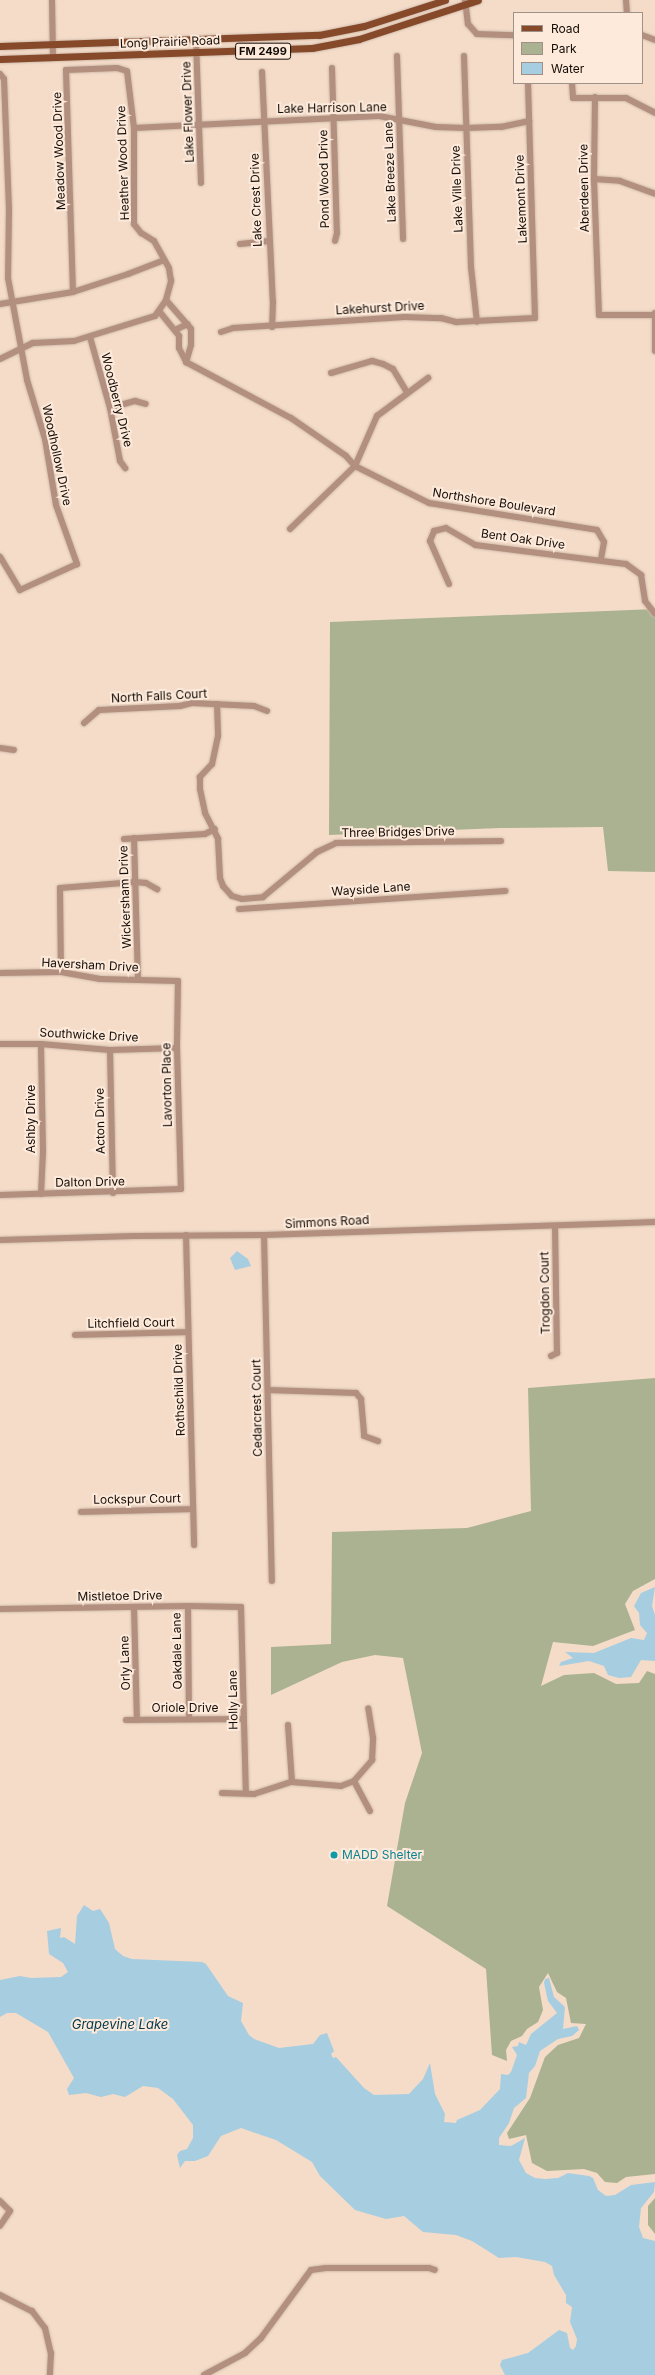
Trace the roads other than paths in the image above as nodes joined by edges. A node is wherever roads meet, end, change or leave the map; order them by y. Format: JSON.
{"nodes":[{"id":1,"x":52,"y":0,"type":"edge"},
{"id":2,"x":445,"y":0,"type":"edge"},
{"id":3,"x":478,"y":0,"type":"edge"},
{"id":4,"x":626,"y":0,"type":"edge"},
{"id":5,"x":466,"y":2,"type":"edge"},
{"id":6,"x":627,"y":12,"type":"edge"},
{"id":7,"x":513,"y":35,"type":"edge"},
{"id":8,"x":643,"y":35,"type":"edge"},
{"id":9,"x":196,"y":40,"type":"junction"},
{"id":10,"x":655,"y":40,"type":"edge"},
{"id":11,"x":52,"y":45,"type":"junction"},
{"id":12,"x":0,"y":46,"type":"edge"},
{"id":13,"x":197,"y":53,"type":"junction"},
{"id":14,"x":397,"y":56,"type":"dead end"},
{"id":15,"x":464,"y":56,"type":"dead end"},
{"id":16,"x":53,"y":57,"type":"junction"},
{"id":17,"x":0,"y":58,"type":"edge"},
{"id":18,"x":332,"y":68,"type":"dead end"},
{"id":19,"x":127,"y":71,"type":"joint"},
{"id":20,"x":262,"y":72,"type":"dead end"},
{"id":21,"x":1,"y":74,"type":"edge"},
{"id":22,"x":528,"y":84,"type":"edge"},
{"id":23,"x":572,"y":84,"type":"edge"},
{"id":24,"x":595,"y":97,"type":"junction"},
{"id":25,"x":655,"y":113,"type":"edge"},
{"id":26,"x":334,"y":117,"type":"junction"},
{"id":27,"x":399,"y":119,"type":"junction"},
{"id":28,"x":264,"y":120,"type":"junction"},
{"id":29,"x":530,"y":121,"type":"junction"},
{"id":30,"x":200,"y":123,"type":"junction"},
{"id":31,"x":134,"y":128,"type":"junction"},
{"id":32,"x":466,"y":128,"type":"junction"},
{"id":33,"x":594,"y":179,"type":"junction"},
{"id":34,"x":201,"y":183,"type":"dead end"},
{"id":35,"x":655,"y":194,"type":"edge"},
{"id":36,"x":402,"y":239,"type":"dead end"},
{"id":37,"x":269,"y":241,"type":"junction"},
{"id":38,"x":335,"y":241,"type":"dead end"},
{"id":39,"x":240,"y":244,"type":"dead end"},
{"id":40,"x":164,"y":260,"type":"junction"},
{"id":41,"x":72,"y":292,"type":"junction"},
{"id":42,"x":166,"y":300,"type":"junction"},
{"id":43,"x":13,"y":302,"type":"junction"},
{"id":44,"x":0,"y":304,"type":"edge"},
{"id":45,"x":159,"y":311,"type":"junction"},
{"id":46,"x":536,"y":314,"type":"joint"},
{"id":47,"x":655,"y":314,"type":"edge"},
{"id":48,"x":477,"y":322,"type":"junction"},
{"id":49,"x":188,"y":324,"type":"junction"},
{"id":50,"x":272,"y":327,"type":"junction"},
{"id":51,"x":175,"y":330,"type":"junction"},
{"id":52,"x":221,"y":332,"type":"dead end"},
{"id":53,"x":90,"y":336,"type":"junction"},
{"id":54,"x":20,"y":348,"type":"junction"},
{"id":55,"x":655,"y":351,"type":"edge"},
{"id":56,"x":0,"y":359,"type":"edge"},
{"id":57,"x":186,"y":362,"type":"junction"},
{"id":58,"x":331,"y":373,"type":"dead end"},
{"id":59,"x":428,"y":378,"type":"dead end"},
{"id":60,"x":407,"y":392,"type":"junction"},
{"id":61,"x":146,"y":404,"type":"dead end"},
{"id":62,"x":110,"y":408,"type":"junction"},
{"id":63,"x":355,"y":466,"type":"junction"},
{"id":64,"x":125,"y":468,"type":"dead end"},
{"id":65,"x":290,"y":529,"type":"dead end"},
{"id":66,"x":0,"y":557,"type":"edge"},
{"id":67,"x":601,"y":559,"type":"junction"},
{"id":68,"x":449,"y":584,"type":"dead end"},
{"id":69,"x":655,"y":614,"type":"edge"},
{"id":70,"x":217,"y":704,"type":"junction"},
{"id":71,"x":267,"y":711,"type":"dead end"},
{"id":72,"x":84,"y":723,"type":"dead end"},
{"id":73,"x":0,"y":748,"type":"edge"},
{"id":74,"x":14,"y":750,"type":"dead end"},
{"id":75,"x":215,"y":829,"type":"junction"},
{"id":76,"x":134,"y":838,"type":"junction"},
{"id":77,"x":124,"y":839,"type":"dead end"},
{"id":78,"x":501,"y":841,"type":"dead end"},
{"id":79,"x":135,"y":882,"type":"junction"},
{"id":80,"x":157,"y":889,"type":"dead end"},
{"id":81,"x":505,"y":891,"type":"dead end"},
{"id":82,"x":239,"y":910,"type":"dead end"},
{"id":83,"x":61,"y":972,"type":"junction"},
{"id":84,"x":0,"y":973,"type":"edge"},
{"id":85,"x":138,"y":979,"type":"junction"},
{"id":86,"x":178,"y":981,"type":"joint"},
{"id":87,"x":0,"y":1044,"type":"edge"},
{"id":88,"x":41,"y":1044,"type":"junction"},
{"id":89,"x":177,"y":1048,"type":"junction"},
{"id":90,"x":110,"y":1050,"type":"junction"},
{"id":91,"x":181,"y":1189,"type":"joint"},
{"id":92,"x":113,"y":1192,"type":"junction"},
{"id":93,"x":40,"y":1194,"type":"junction"},
{"id":94,"x":0,"y":1195,"type":"edge"},
{"id":95,"x":655,"y":1222,"type":"edge"},
{"id":96,"x":555,"y":1226,"type":"junction"},
{"id":97,"x":186,"y":1235,"type":"junction"},
{"id":98,"x":264,"y":1235,"type":"junction"},
{"id":99,"x":0,"y":1240,"type":"edge"},
{"id":100,"x":188,"y":1332,"type":"junction"},
{"id":101,"x":75,"y":1335,"type":"dead end"},
{"id":102,"x":551,"y":1356,"type":"dead end"},
{"id":103,"x":268,"y":1390,"type":"junction"},
{"id":104,"x":378,"y":1441,"type":"dead end"},
{"id":105,"x":193,"y":1509,"type":"junction"},
{"id":106,"x":81,"y":1512,"type":"dead end"},
{"id":107,"x":194,"y":1545,"type":"dead end"},
{"id":108,"x":272,"y":1581,"type":"dead end"},
{"id":109,"x":188,"y":1606,"type":"junction"},
{"id":110,"x":134,"y":1607,"type":"junction"},
{"id":111,"x":241,"y":1607,"type":"joint"},
{"id":112,"x":0,"y":1609,"type":"edge"},
{"id":113,"x":368,"y":1708,"type":"dead end"},
{"id":114,"x":189,"y":1719,"type":"junction"},
{"id":115,"x":244,"y":1719,"type":"junction"},
{"id":116,"x":126,"y":1720,"type":"dead end"},
{"id":117,"x":137,"y":1720,"type":"junction"},
{"id":118,"x":288,"y":1725,"type":"dead end"},
{"id":119,"x":354,"y":1781,"type":"junction"},
{"id":120,"x":292,"y":1782,"type":"junction"},
{"id":121,"x":222,"y":1792,"type":"dead end"},
{"id":122,"x":246,"y":1792,"type":"junction"},
{"id":123,"x":370,"y":1811,"type":"dead end"},
{"id":124,"x":0,"y":2201,"type":"edge"},
{"id":125,"x":0,"y":2226,"type":"edge"},
{"id":126,"x":436,"y":2270,"type":"dead end"},
{"id":127,"x":0,"y":2295,"type":"edge"},
{"id":128,"x":50,"y":2375,"type":"edge"},
{"id":129,"x":204,"y":2375,"type":"edge"}],
"edges":[{"from":1,"to":11,"type":"street"},
{"from":2,"to":9,"type":"main road","name":"Long Prairie Road","number":"FM 2499"},
{"from":3,"to":5,"type":"main road","name":"Long Prairie Road","number":"FM 2499"},
{"from":4,"to":6,"type":"street"},
{"from":5,"to":7,"type":"street"},
{"from":5,"to":13,"type":"main road","name":"Long Prairie Road","number":"FM 2499"},
{"from":8,"to":10,"type":"street"},
{"from":9,"to":11,"type":"main road","name":"Long Prairie Road","number":"FM 2499"},
{"from":9,"to":13,"type":"street","name":"Lake Flower Drive"},
{"from":11,"to":12,"type":"main road","name":"Long Prairie Road","number":"FM 2499"},
{"from":11,"to":16,"type":"street"},
{"from":13,"to":16,"type":"main road","name":"Long Prairie Road","number":"FM 2499"},
{"from":13,"to":30,"type":"street","name":"Lake Flower Drive"},
{"from":14,"to":27,"type":"street","name":"Lake Breeze Lane"},
{"from":15,"to":32,"type":"street","name":"Lake Ville Drive"},
{"from":16,"to":17,"type":"main road","name":"Long Prairie Road","number":"FM 2499"},
{"from":18,"to":26,"type":"street","name":"Pond Wood Drive"},
{"from":19,"to":31,"type":"street","name":"Heather Wood Drive"},
{"from":19,"to":41,"type":"street","name":"Meadow Wood Drive"},
{"from":20,"to":28,"type":"street","name":"Lake Crest Drive"},
{"from":21,"to":43,"type":"street","name":"Woodhollow Drive"},
{"from":22,"to":29,"type":"street","name":"Lakemont Drive"},
{"from":23,"to":24,"type":"street"},
{"from":24,"to":25,"type":"street"},
{"from":24,"to":33,"type":"street","name":"Aberdeen Drive"},
{"from":26,"to":27,"type":"street","name":"Lake Harrison Lane"},
{"from":26,"to":28,"type":"street","name":"Lake Harrison Lane"},
{"from":26,"to":38,"type":"street","name":"Pond Wood Drive"},
{"from":27,"to":32,"type":"street","name":"Lake Harrison Lane"},
{"from":27,"to":36,"type":"street","name":"Lake Breeze Lane"},
{"from":28,"to":30,"type":"street","name":"Lake Harrison Lane"},
{"from":28,"to":37,"type":"street","name":"Lake Crest Drive"},
{"from":29,"to":32,"type":"street","name":"Lake Harrison Lane"},
{"from":29,"to":46,"type":"street","name":"Lakemont Drive"},
{"from":30,"to":31,"type":"street","name":"Lake Harrison Lane"},
{"from":30,"to":34,"type":"street","name":"Lake Flower Drive"},
{"from":31,"to":40,"type":"street","name":"Heather Wood Drive"},
{"from":32,"to":48,"type":"street","name":"Lake Ville Drive"},
{"from":33,"to":35,"type":"street"},
{"from":33,"to":47,"type":"street","name":"Aberdeen Drive"},
{"from":37,"to":39,"type":"street"},
{"from":37,"to":50,"type":"street","name":"Lake Crest Drive"},
{"from":40,"to":41,"type":"street"},
{"from":40,"to":42,"type":"street","name":"Heather Wood Drive"},
{"from":41,"to":43,"type":"street"},
{"from":42,"to":45,"type":"street","name":"Heather Wood Drive"},
{"from":42,"to":49,"type":"street"},
{"from":43,"to":44,"type":"street"},
{"from":43,"to":54,"type":"street","name":"Woodhollow Drive"},
{"from":45,"to":51,"type":"street"},
{"from":45,"to":53,"type":"street"},
{"from":46,"to":48,"type":"street","name":"Lakehurst Drive"},
{"from":47,"to":55,"type":"street"},
{"from":48,"to":50,"type":"street","name":"Lakehurst Drive"},
{"from":49,"to":51,"type":"street"},
{"from":49,"to":57,"type":"street"},
{"from":50,"to":52,"type":"street","name":"Lakehurst Drive"},
{"from":51,"to":57,"type":"street"},
{"from":53,"to":54,"type":"street"},
{"from":53,"to":62,"type":"street","name":"Woodberry Drive"},
{"from":54,"to":56,"type":"street"},
{"from":54,"to":66,"type":"street","name":"Woodhollow Drive"},
{"from":57,"to":63,"type":"street","name":"Northshore Boulevard"},
{"from":58,"to":60,"type":"street"},
{"from":59,"to":60,"type":"street"},
{"from":60,"to":63,"type":"street"},
{"from":61,"to":62,"type":"street"},
{"from":62,"to":64,"type":"street","name":"Woodberry Drive"},
{"from":63,"to":65,"type":"street"},
{"from":63,"to":67,"type":"street","name":"Northshore Boulevard"},
{"from":67,"to":68,"type":"street","name":"Bent Oak Drive"},
{"from":67,"to":69,"type":"street"},
{"from":70,"to":71,"type":"street","name":"North Falls Court"},
{"from":70,"to":72,"type":"street","name":"North Falls Court"},
{"from":70,"to":75,"type":"street","name":"Three Bridges Drive"},
{"from":73,"to":74,"type":"street"},
{"from":75,"to":76,"type":"street"},
{"from":75,"to":78,"type":"street","name":"Three Bridges Drive"},
{"from":76,"to":77,"type":"street"},
{"from":76,"to":79,"type":"street","name":"Wickersham Drive"},
{"from":79,"to":80,"type":"street"},
{"from":79,"to":83,"type":"street"},
{"from":79,"to":85,"type":"street","name":"Wickersham Drive"},
{"from":81,"to":82,"type":"street","name":"Wayside Lane"},
{"from":83,"to":84,"type":"street","name":"Haversham Drive"},
{"from":83,"to":85,"type":"street","name":"Haversham Drive"},
{"from":85,"to":86,"type":"street","name":"Haversham Drive"},
{"from":86,"to":89,"type":"street","name":"Lavorton Place"},
{"from":87,"to":88,"type":"street","name":"Southwicke Drive"},
{"from":88,"to":90,"type":"street","name":"Southwicke Drive"},
{"from":88,"to":93,"type":"street","name":"Ashby Drive"},
{"from":89,"to":90,"type":"street","name":"Southwicke Drive"},
{"from":89,"to":91,"type":"street","name":"Lavorton Place"},
{"from":90,"to":92,"type":"street","name":"Acton Drive"},
{"from":91,"to":92,"type":"street","name":"Dalton Drive"},
{"from":92,"to":93,"type":"street","name":"Dalton Drive"},
{"from":93,"to":94,"type":"street","name":"Dalton Drive"},
{"from":95,"to":96,"type":"street","name":"Simmons Road"},
{"from":96,"to":98,"type":"street","name":"Simmons Road"},
{"from":96,"to":102,"type":"street","name":"Trogdon Court"},
{"from":97,"to":98,"type":"street","name":"Simmons Road"},
{"from":97,"to":99,"type":"street","name":"Simmons Road"},
{"from":97,"to":100,"type":"street","name":"Rothschild Drive"},
{"from":98,"to":103,"type":"street","name":"Cedarcrest Court"},
{"from":100,"to":101,"type":"street","name":"Litchfield Court"},
{"from":100,"to":105,"type":"street","name":"Rothschild Drive"},
{"from":103,"to":104,"type":"street"},
{"from":103,"to":108,"type":"street","name":"Cedarcrest Court"},
{"from":105,"to":106,"type":"street","name":"Lockspur Court"},
{"from":105,"to":107,"type":"street","name":"Rothschild Drive"},
{"from":109,"to":110,"type":"street","name":"Mistletoe Drive"},
{"from":109,"to":111,"type":"street","name":"Mistletoe Drive"},
{"from":109,"to":114,"type":"street","name":"Oakdale Lane"},
{"from":110,"to":112,"type":"street","name":"Mistletoe Drive"},
{"from":110,"to":117,"type":"street","name":"Orly Lane"},
{"from":111,"to":115,"type":"street","name":"Holly Lane"},
{"from":113,"to":119,"type":"street"},
{"from":114,"to":115,"type":"street","name":"Oriole Drive"},
{"from":114,"to":117,"type":"street","name":"Oriole Drive"},
{"from":115,"to":122,"type":"street","name":"Holly Lane"},
{"from":116,"to":117,"type":"street","name":"Oriole Drive"},
{"from":118,"to":120,"type":"street"},
{"from":119,"to":120,"type":"street"},
{"from":119,"to":123,"type":"street"},
{"from":120,"to":122,"type":"street"},
{"from":121,"to":122,"type":"street"},
{"from":124,"to":125,"type":"street"},
{"from":126,"to":129,"type":"street"},
{"from":127,"to":128,"type":"street"}]}
